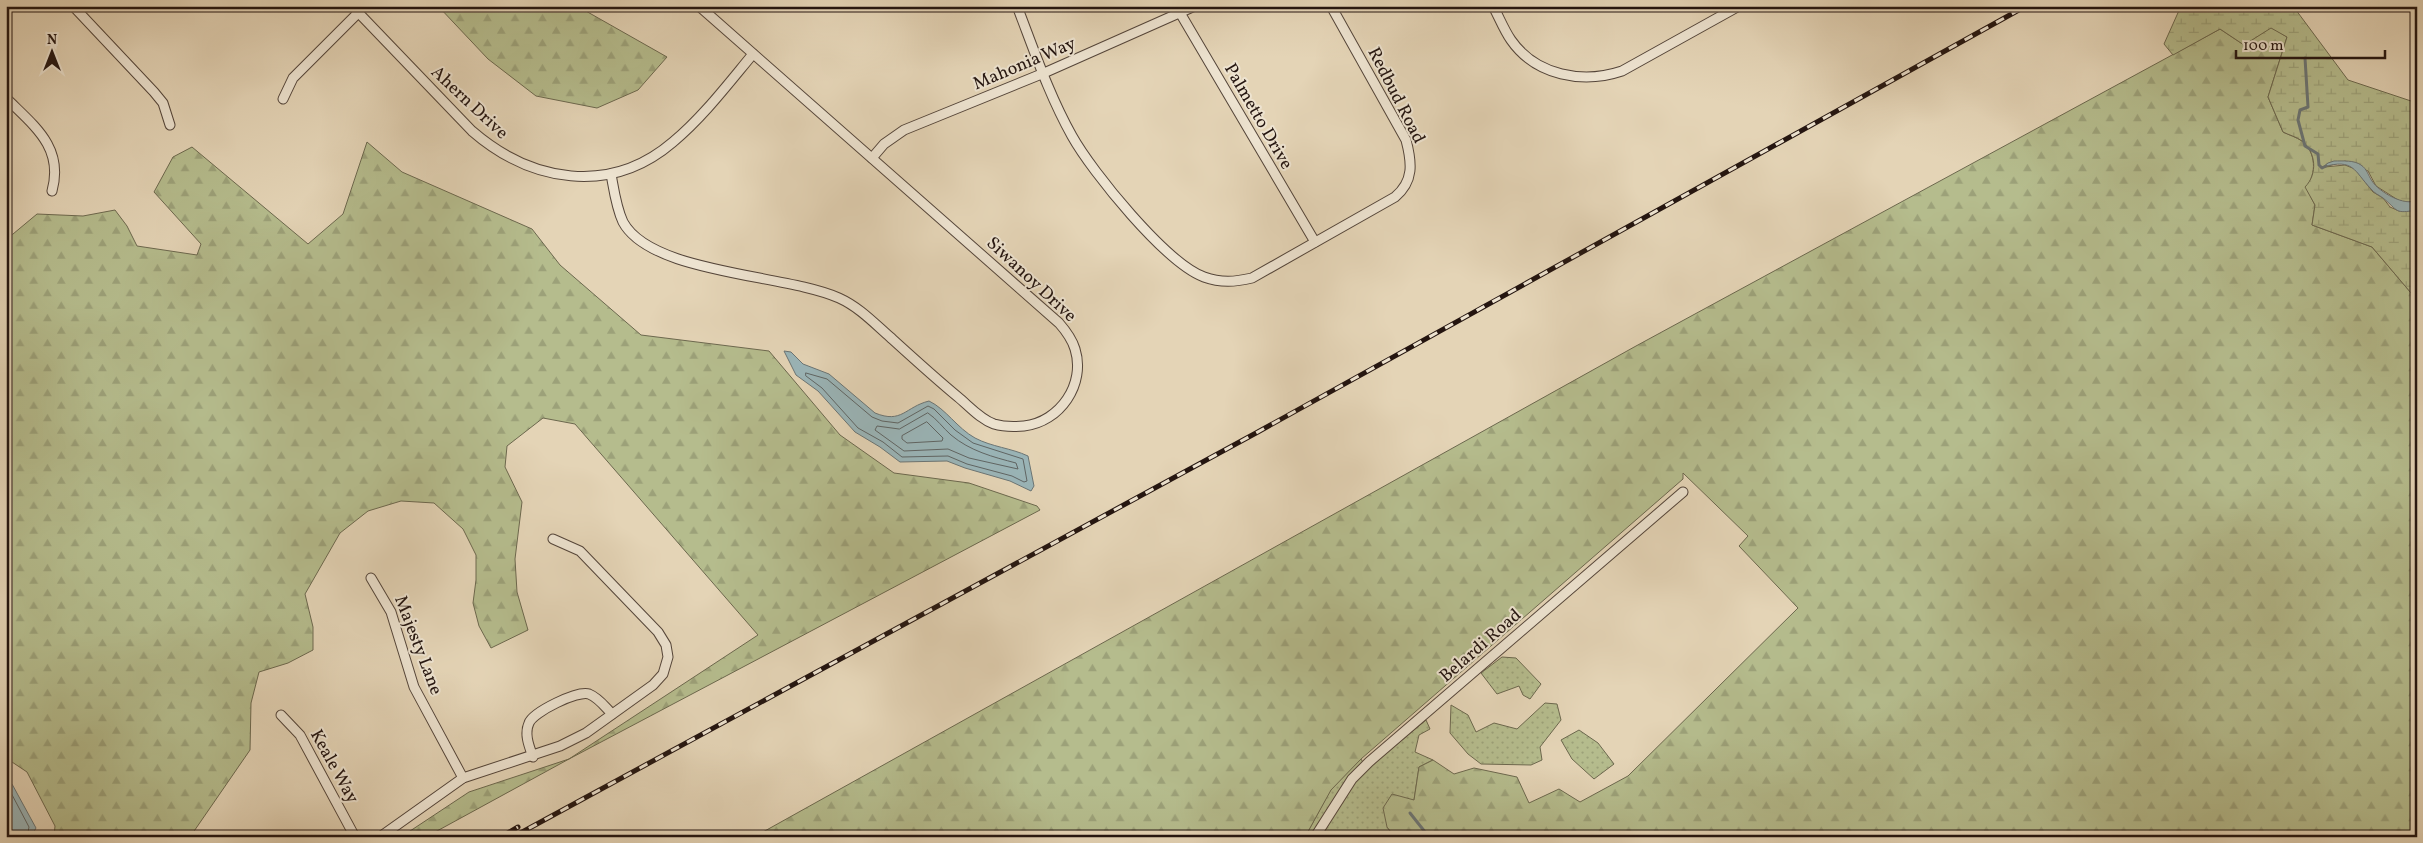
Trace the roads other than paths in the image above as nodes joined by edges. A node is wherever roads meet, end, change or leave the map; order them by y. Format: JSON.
{"nodes":[{"id":1,"x":73,"y":6,"type":"edge"},
{"id":2,"x":699,"y":6,"type":"edge"},
{"id":3,"x":1017,"y":6,"type":"edge"},
{"id":4,"x":1195,"y":6,"type":"edge"},
{"id":5,"x":1331,"y":6,"type":"edge"},
{"id":6,"x":1493,"y":6,"type":"edge"},
{"id":7,"x":1739,"y":6,"type":"edge"},
{"id":8,"x":355,"y":10,"type":"edge"},
{"id":9,"x":1178,"y":10,"type":"edge"},
{"id":10,"x":753,"y":54,"type":"junction"},
{"id":11,"x":1044,"y":72,"type":"junction"},
{"id":12,"x":6,"y":98,"type":"edge"},
{"id":13,"x":283,"y":99,"type":"dead end"},
{"id":14,"x":170,"y":125,"type":"dead end"},
{"id":15,"x":872,"y":158,"type":"junction"},
{"id":16,"x":611,"y":174,"type":"junction"},
{"id":17,"x":52,"y":191,"type":"dead end"},
{"id":18,"x":1315,"y":242,"type":"junction"},
{"id":19,"x":1683,"y":492,"type":"dead end"},
{"id":20,"x":553,"y":539,"type":"dead end"},
{"id":21,"x":371,"y":578,"type":"dead end"},
{"id":22,"x":612,"y":714,"type":"junction"},
{"id":23,"x":282,"y":715,"type":"dead end"},
{"id":24,"x":532,"y":757,"type":"junction"},
{"id":25,"x":463,"y":778,"type":"junction"},
{"id":26,"x":356,"y":837,"type":"edge"},
{"id":27,"x":380,"y":837,"type":"edge"},
{"id":28,"x":1315,"y":837,"type":"edge"}],
"edges":[{"from":1,"to":14,"type":"street"},
{"from":2,"to":10,"type":"street","name":"Siwanoy Drive"},
{"from":3,"to":11,"type":"street","name":"Redbud Road"},
{"from":4,"to":9,"type":"street","name":"Mahonia Way"},
{"from":5,"to":18,"type":"street","name":"Redbud Road"},
{"from":6,"to":7,"type":"street"},
{"from":8,"to":13,"type":"street"},
{"from":8,"to":16,"type":"street","name":"Ahern Drive"},
{"from":9,"to":11,"type":"street","name":"Mahonia Way"},
{"from":9,"to":18,"type":"street","name":"Palmetto Drive"},
{"from":10,"to":15,"type":"street","name":"Siwanoy Drive"},
{"from":10,"to":16,"type":"street","name":"Ahern Drive"},
{"from":11,"to":15,"type":"street","name":"Mahonia Way"},
{"from":11,"to":18,"type":"street","name":"Redbud Road"},
{"from":12,"to":17,"type":"street"},
{"from":15,"to":16,"type":"street","name":"Siwanoy Drive"},
{"from":19,"to":28,"type":"street","name":"Belardi Road"},
{"from":20,"to":22,"type":"street"},
{"from":21,"to":25,"type":"street","name":"Majesty Lane"},
{"from":22,"to":24,"type":"street"},
{"from":22,"to":24,"type":"street"},
{"from":23,"to":26,"type":"street","name":"Keale Way"},
{"from":24,"to":25,"type":"street"},
{"from":25,"to":27,"type":"street"}]}
